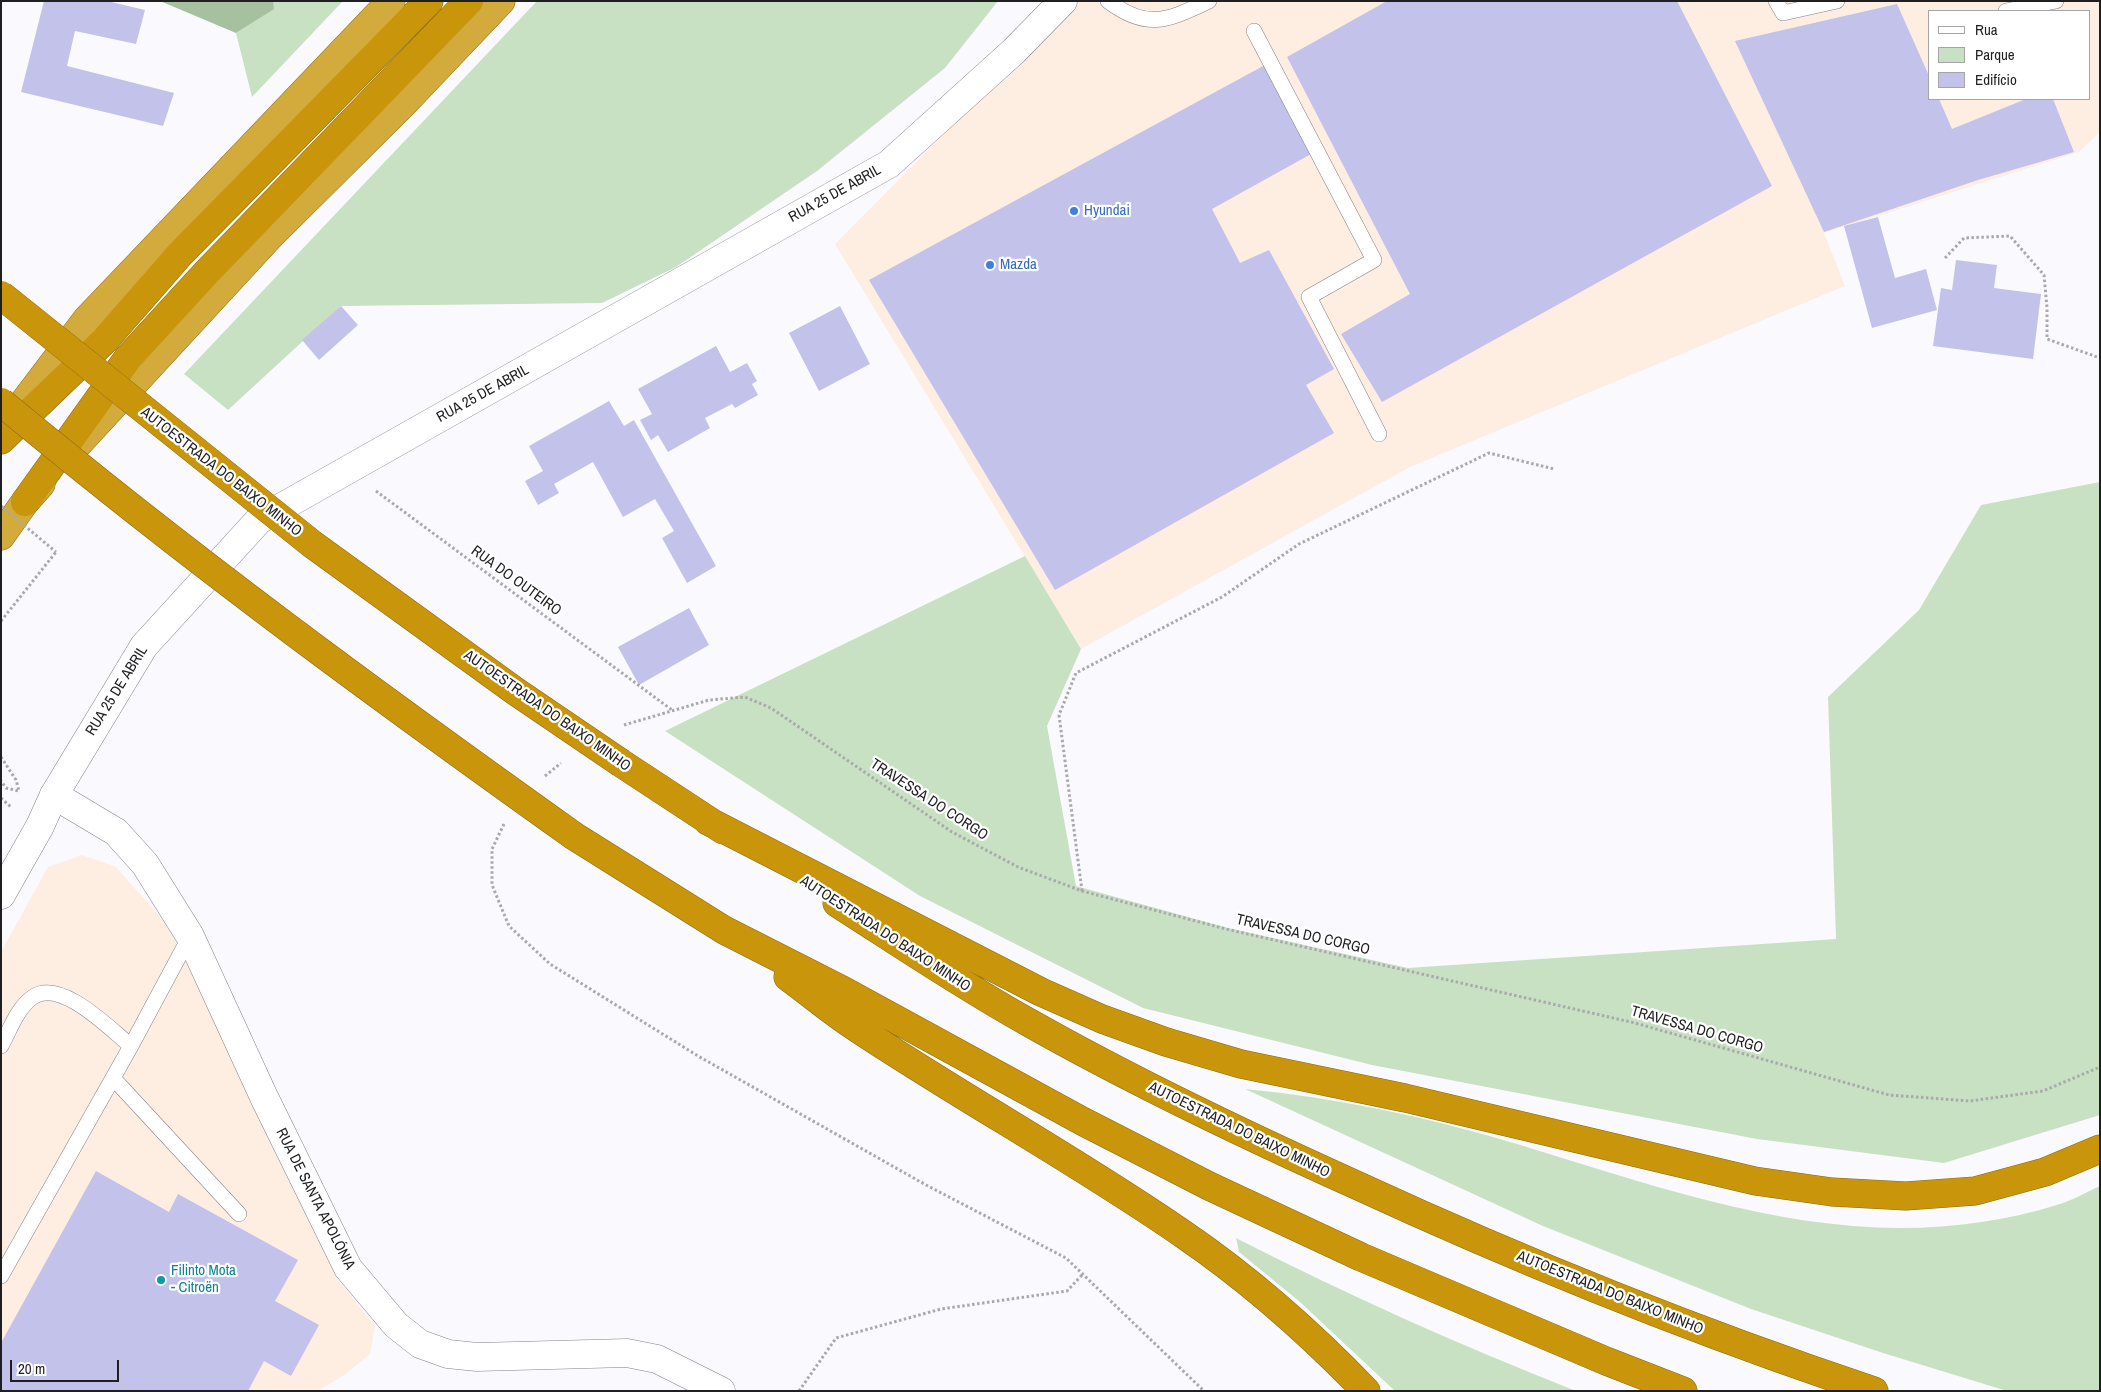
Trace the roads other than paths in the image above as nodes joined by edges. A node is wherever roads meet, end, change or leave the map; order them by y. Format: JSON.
{"nodes":[{"id":1,"x":391,"y":1,"type":"edge"},
{"id":2,"x":428,"y":1,"type":"edge"},
{"id":3,"x":469,"y":1,"type":"edge"},
{"id":4,"x":501,"y":1,"type":"edge"},
{"id":5,"x":1043,"y":1,"type":"edge"},
{"id":6,"x":1063,"y":1,"type":"edge"},
{"id":7,"x":1108,"y":1,"type":"edge"},
{"id":8,"x":1209,"y":1,"type":"edge"},
{"id":9,"x":1776,"y":1,"type":"edge"},
{"id":10,"x":1837,"y":1,"type":"edge"},
{"id":11,"x":2056,"y":1,"type":"edge"},
{"id":12,"x":2011,"y":10,"type":"edge"},
{"id":13,"x":1254,"y":31,"type":"dead end"},
{"id":14,"x":1014,"y":51,"type":"junction"},
{"id":15,"x":1,"y":294,"type":"edge"},
{"id":16,"x":1,"y":402,"type":"edge"},
{"id":17,"x":1,"y":432,"type":"edge"},
{"id":18,"x":1379,"y":434,"type":"dead end"},
{"id":19,"x":1,"y":440,"type":"edge"},
{"id":20,"x":13,"y":504,"type":"edge"},
{"id":21,"x":1,"y":536,"type":"edge"},
{"id":22,"x":54,"y":795,"type":"junction"},
{"id":23,"x":708,"y":821,"type":"junction"},
{"id":24,"x":1,"y":895,"type":"edge"},
{"id":25,"x":724,"y":930,"type":"junction"},
{"id":26,"x":190,"y":936,"type":"junction"},
{"id":27,"x":1,"y":1046,"type":"edge"},
{"id":28,"x":131,"y":1046,"type":"junction"},
{"id":29,"x":113,"y":1078,"type":"junction"},
{"id":30,"x":2100,"y":1149,"type":"edge"},
{"id":31,"x":239,"y":1214,"type":"dead end"},
{"id":32,"x":1,"y":1276,"type":"edge"},
{"id":33,"x":721,"y":1391,"type":"edge"},
{"id":34,"x":1366,"y":1391,"type":"edge"},
{"id":35,"x":1683,"y":1391,"type":"edge"},
{"id":36,"x":1874,"y":1391,"type":"edge"}],
"edges":[{"from":1,"to":17,"type":"highway"},
{"from":2,"to":19,"type":"highway"},
{"from":3,"to":20,"type":"highway"},
{"from":4,"to":20,"type":"highway"},
{"from":5,"to":14,"type":"main road","name":"RUA 25 DE ABRIL"},
{"from":6,"to":14,"type":"main road","name":"RUA 25 DE ABRIL"},
{"from":7,"to":8,"type":"lane"},
{"from":9,"to":10,"type":"lane"},
{"from":11,"to":12,"type":"lane"},
{"from":13,"to":18,"type":"lane"},
{"from":14,"to":22,"type":"main road","name":"RUA 25 DE ABRIL"},
{"from":15,"to":23,"type":"highway","name":"AUTOESTRADA DO BAIXO MINHO","bridge":true},
{"from":16,"to":25,"type":"highway","bridge":true},
{"from":20,"to":21,"type":"highway"},
{"from":22,"to":24,"type":"main road","name":"RUA 25 DE ABRIL"},
{"from":22,"to":26,"type":"main road","name":"RUA DE SANTA APOLÓNIA"},
{"from":23,"to":30,"type":"highway"},
{"from":23,"to":36,"type":"highway","name":"AUTOESTRADA DO BAIXO MINHO"},
{"from":25,"to":34,"type":"highway"},
{"from":25,"to":35,"type":"highway"},
{"from":26,"to":28,"type":"lane"},
{"from":26,"to":33,"type":"main road","name":"RUA DE SANTA APOLÓNIA"},
{"from":27,"to":28,"type":"lane"},
{"from":28,"to":29,"type":"lane"},
{"from":29,"to":31,"type":"lane"},
{"from":29,"to":32,"type":"lane"}]}
